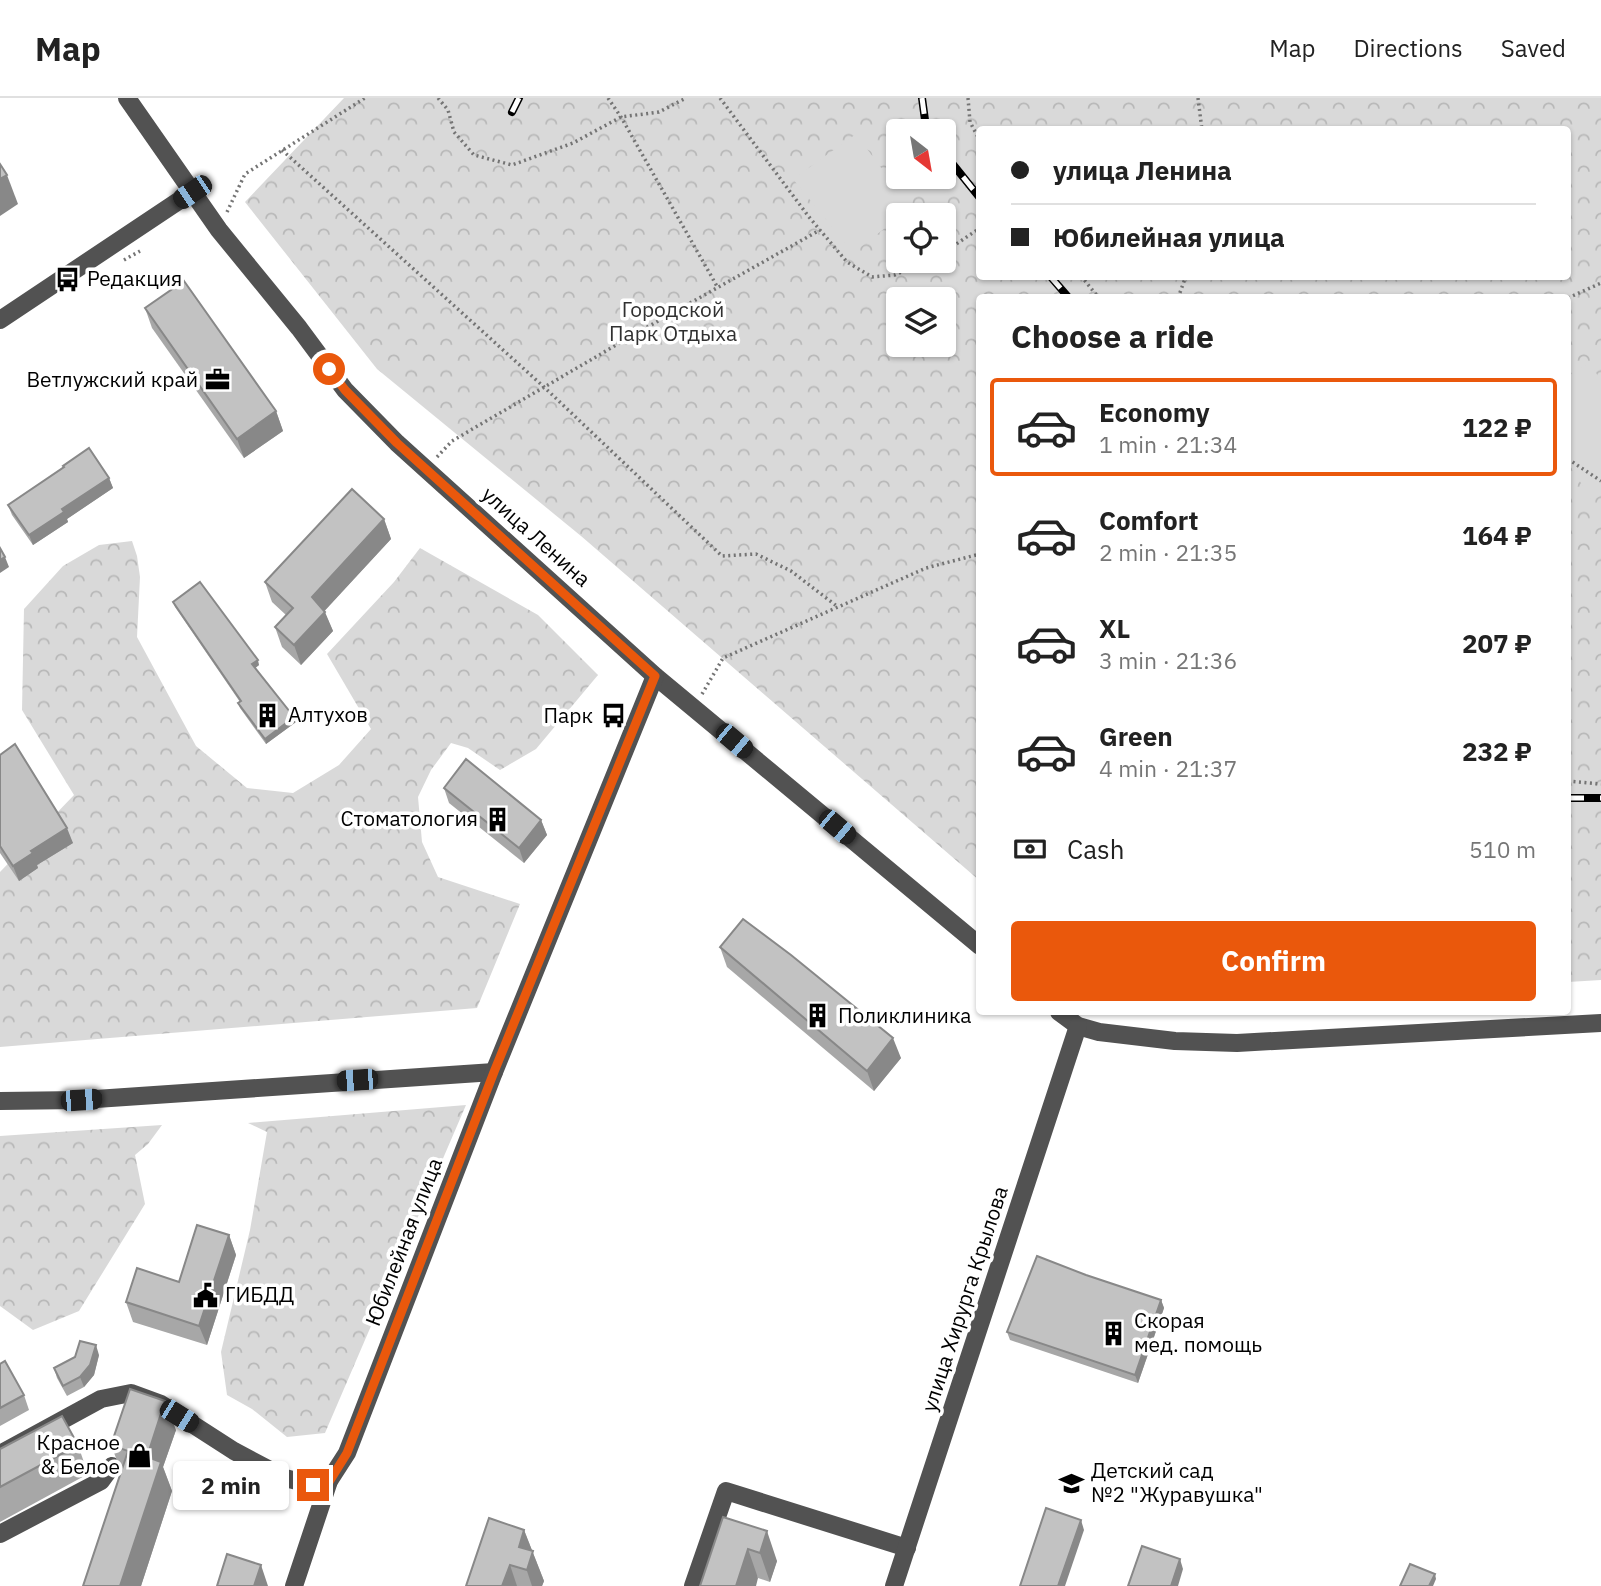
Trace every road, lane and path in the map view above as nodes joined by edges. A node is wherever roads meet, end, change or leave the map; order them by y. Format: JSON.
{"nodes":[{"id":1,"x":127,"y":98,"type":"edge"},
{"id":2,"x":365,"y":98,"type":"edge"},
{"id":3,"x":438,"y":98,"type":"edge"},
{"id":4,"x":608,"y":98,"type":"edge"},
{"id":5,"x":686,"y":98,"type":"edge"},
{"id":6,"x":720,"y":98,"type":"edge"},
{"id":7,"x":968,"y":98,"type":"edge"},
{"id":8,"x":1198,"y":98,"type":"edge"},
{"id":9,"x":621,"y":117,"type":"junction"},
{"id":10,"x":1202,"y":126,"type":"edge"},
{"id":11,"x":976,"y":133,"type":"edge"},
{"id":12,"x":282,"y":150,"type":"junction"},
{"id":13,"x":192,"y":192,"type":"junction"},
{"id":14,"x":219,"y":230,"type":"junction"},
{"id":15,"x":820,"y":230,"type":"junction"},
{"id":16,"x":976,"y":231,"type":"edge"},
{"id":17,"x":956,"y":244,"type":"edge"},
{"id":18,"x":899,"y":273,"type":"edge"},
{"id":19,"x":1084,"y":280,"type":"edge"},
{"id":20,"x":1601,"y":283,"type":"edge"},
{"id":21,"x":718,"y":288,"type":"junction"},
{"id":22,"x":1096,"y":294,"type":"edge"},
{"id":23,"x":1571,"y":297,"type":"edge"},
{"id":24,"x":0,"y":320,"type":"edge"},
{"id":25,"x":544,"y":387,"type":"junction"},
{"id":26,"x":1571,"y":461,"type":"edge"},
{"id":27,"x":427,"y":468,"type":"junction"},
{"id":28,"x":1601,"y":481,"type":"edge"},
{"id":29,"x":976,"y":555,"type":"edge"},
{"id":30,"x":838,"y":607,"type":"junction"},
{"id":31,"x":655,"y":676,"type":"junction"},
{"id":32,"x":693,"y":707,"type":"junction"},
{"id":33,"x":1571,"y":781,"type":"edge"},
{"id":34,"x":1601,"y":784,"type":"edge"},
{"id":35,"x":976,"y":943,"type":"edge"},
{"id":36,"x":1063,"y":1015,"type":"edge"},
{"id":37,"x":1601,"y":1023,"type":"edge"},
{"id":38,"x":1079,"y":1026,"type":"junction"},
{"id":39,"x":494,"y":1072,"type":"junction"},
{"id":40,"x":0,"y":1101,"type":"edge"},
{"id":41,"x":0,"y":1454,"type":"edge"},
{"id":42,"x":113,"y":1465,"type":"edge"},
{"id":43,"x":329,"y":1482,"type":"junction"},
{"id":44,"x":0,"y":1534,"type":"edge"},
{"id":45,"x":907,"y":1548,"type":"junction"},
{"id":46,"x":294,"y":1586,"type":"edge"},
{"id":47,"x":693,"y":1586,"type":"edge"},
{"id":48,"x":894,"y":1586,"type":"edge"}],
"edges":[{"from":1,"to":13,"type":"street","name":"улица Ленина"},
{"from":2,"to":12,"type":"path"},
{"from":3,"to":9,"type":"path"},
{"from":4,"to":9,"type":"path"},
{"from":5,"to":9,"type":"path"},
{"from":6,"to":15,"type":"path"},
{"from":7,"to":11,"type":"path"},
{"from":8,"to":10,"type":"path"},
{"from":9,"to":21,"type":"path"},
{"from":12,"to":14,"type":"path"},
{"from":12,"to":25,"type":"path"},
{"from":13,"to":14,"type":"street","name":"улица Ленина"},
{"from":13,"to":24,"type":"street"},
{"from":14,"to":27,"type":"street","name":"улица Ленина"},
{"from":15,"to":18,"type":"path"},
{"from":15,"to":21,"type":"path"},
{"from":16,"to":17,"type":"path"},
{"from":19,"to":22,"type":"path"},
{"from":20,"to":23,"type":"path"},
{"from":21,"to":25,"type":"path"},
{"from":25,"to":27,"type":"path"},
{"from":25,"to":30,"type":"path"},
{"from":26,"to":28,"type":"path"},
{"from":27,"to":31,"type":"street","name":"улица Ленина"},
{"from":29,"to":30,"type":"path"},
{"from":30,"to":32,"type":"path"},
{"from":31,"to":32,"type":"street","name":"улица Ленина"},
{"from":31,"to":39,"type":"street","name":"Юбилейная улица"},
{"from":32,"to":35,"type":"street","name":"улица Ленина"},
{"from":33,"to":34,"type":"path"},
{"from":36,"to":38,"type":"street"},
{"from":37,"to":38,"type":"street"},
{"from":38,"to":45,"type":"street","name":"улица Хирурга Крылова"},
{"from":39,"to":40,"type":"street"},
{"from":39,"to":43,"type":"street","name":"Юбилейная улица"},
{"from":41,"to":43,"type":"street"},
{"from":42,"to":44,"type":"street"},
{"from":43,"to":46,"type":"street","name":"Юбилейная улица"},
{"from":45,"to":47,"type":"street"},
{"from":45,"to":48,"type":"street","name":"улица Хирурга Крылова"}]}
